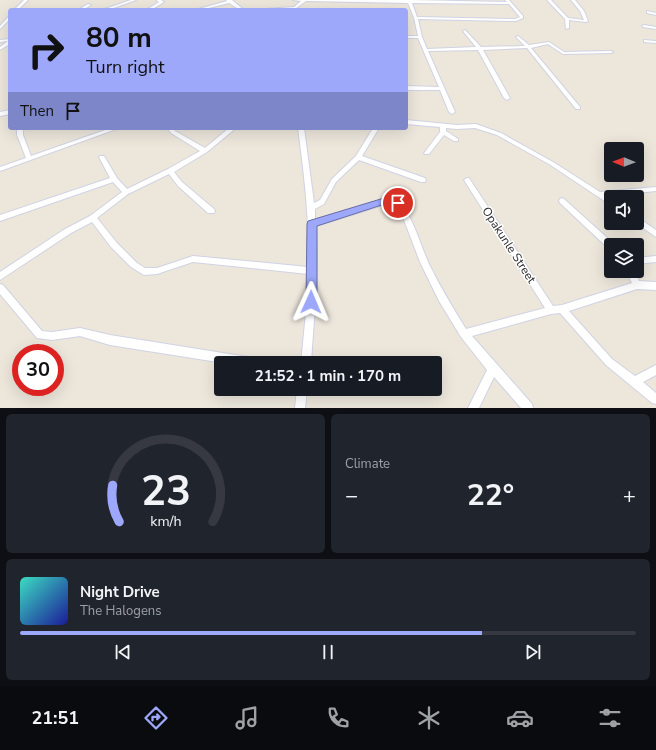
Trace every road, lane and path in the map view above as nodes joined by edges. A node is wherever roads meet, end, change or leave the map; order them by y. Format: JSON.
{"nodes":[{"id":1,"x":26,"y":0,"type":"edge"},
{"id":2,"x":134,"y":0,"type":"edge"},
{"id":3,"x":158,"y":0,"type":"edge"},
{"id":4,"x":295,"y":0,"type":"edge"},
{"id":5,"x":549,"y":0,"type":"edge"},
{"id":6,"x":573,"y":0,"type":"edge"},
{"id":7,"x":230,"y":1,"type":"edge"},
{"id":8,"x":304,"y":1,"type":"edge"},
{"id":9,"x":339,"y":1,"type":"edge"},
{"id":10,"x":379,"y":1,"type":"edge"},
{"id":11,"x":409,"y":1,"type":"edge"},
{"id":12,"x":508,"y":1,"type":"edge"},
{"id":13,"x":89,"y":5,"type":"dead end"},
{"id":14,"x":18,"y":8,"type":"edge"},
{"id":15,"x":84,"y":8,"type":"edge"},
{"id":16,"x":110,"y":8,"type":"edge"},
{"id":17,"x":152,"y":8,"type":"edge"},
{"id":18,"x":204,"y":8,"type":"edge"},
{"id":19,"x":239,"y":8,"type":"edge"},
{"id":20,"x":295,"y":8,"type":"edge"},
{"id":21,"x":648,"y":12,"type":"dead end"},
{"id":22,"x":656,"y":14,"type":"edge"},
{"id":23,"x":416,"y":18,"type":"junction"},
{"id":24,"x":8,"y":20,"type":"edge"},
{"id":25,"x":567,"y":20,"type":"junction"},
{"id":26,"x":6,"y":22,"type":"junction"},
{"id":27,"x":0,"y":23,"type":"edge"},
{"id":28,"x":644,"y":26,"type":"dead end"},
{"id":29,"x":0,"y":28,"type":"edge"},
{"id":30,"x":568,"y":28,"type":"dead end"},
{"id":31,"x":656,"y":28,"type":"edge"},
{"id":32,"x":465,"y":31,"type":"dead end"},
{"id":33,"x":408,"y":37,"type":"edge"},
{"id":34,"x":420,"y":37,"type":"junction"},
{"id":35,"x":518,"y":37,"type":"dead end"},
{"id":36,"x":645,"y":41,"type":"dead end"},
{"id":37,"x":656,"y":42,"type":"edge"},
{"id":38,"x":8,"y":43,"type":"edge"},
{"id":39,"x":528,"y":47,"type":"junction"},
{"id":40,"x":0,"y":49,"type":"edge"},
{"id":41,"x":480,"y":49,"type":"junction"},
{"id":42,"x":426,"y":50,"type":"junction"},
{"id":43,"x":610,"y":52,"type":"dead end"},
{"id":44,"x":408,"y":88,"type":"edge"},
{"id":45,"x":443,"y":89,"type":"junction"},
{"id":46,"x":507,"y":98,"type":"dead end"},
{"id":47,"x":578,"y":108,"type":"dead end"},
{"id":48,"x":452,"y":112,"type":"dead end"},
{"id":49,"x":408,"y":122,"type":"edge"},
{"id":50,"x":443,"y":125,"type":"junction"},
{"id":51,"x":20,"y":130,"type":"edge"},
{"id":52,"x":110,"y":130,"type":"edge"},
{"id":53,"x":172,"y":130,"type":"edge"},
{"id":54,"x":230,"y":130,"type":"edge"},
{"id":55,"x":301,"y":130,"type":"edge"},
{"id":56,"x":375,"y":130,"type":"edge"},
{"id":57,"x":443,"y":132,"type":"junction"},
{"id":58,"x":456,"y":140,"type":"dead end"},
{"id":59,"x":204,"y":151,"type":"junction"},
{"id":60,"x":427,"y":153,"type":"dead end"},
{"id":61,"x":102,"y":156,"type":"dead end"},
{"id":62,"x":358,"y":157,"type":"junction"},
{"id":63,"x":29,"y":158,"type":"junction"},
{"id":64,"x":0,"y":169,"type":"edge"},
{"id":65,"x":170,"y":171,"type":"junction"},
{"id":66,"x":114,"y":179,"type":"junction"},
{"id":67,"x":423,"y":180,"type":"dead end"},
{"id":68,"x":467,"y":180,"type":"dead end"},
{"id":69,"x":656,"y":189,"type":"edge"},
{"id":70,"x":126,"y":192,"type":"junction"},
{"id":71,"x":600,"y":194,"type":"junction"},
{"id":72,"x":604,"y":197,"type":"edge"},
{"id":73,"x":562,"y":201,"type":"dead end"},
{"id":74,"x":311,"y":208,"type":"junction"},
{"id":75,"x":211,"y":211,"type":"dead end"},
{"id":76,"x":0,"y":218,"type":"edge"},
{"id":77,"x":93,"y":218,"type":"junction"},
{"id":78,"x":312,"y":224,"type":"junction"},
{"id":79,"x":644,"y":225,"type":"edge"},
{"id":80,"x":656,"y":234,"type":"edge"},
{"id":81,"x":604,"y":240,"type":"edge"},
{"id":82,"x":656,"y":259,"type":"edge"},
{"id":83,"x":644,"y":260,"type":"edge"},
{"id":84,"x":312,"y":271,"type":"junction"},
{"id":85,"x":0,"y":276,"type":"edge"},
{"id":86,"x":634,"y":278,"type":"edge"},
{"id":87,"x":637,"y":285,"type":"junction"},
{"id":88,"x":656,"y":286,"type":"edge"},
{"id":89,"x":0,"y":288,"type":"edge"},
{"id":90,"x":562,"y":309,"type":"junction"},
{"id":91,"x":551,"y":310,"type":"junction"},
{"id":92,"x":464,"y":334,"type":"junction"},
{"id":93,"x":307,"y":356,"type":"edge"},
{"id":94,"x":214,"y":357,"type":"edge"},
{"id":95,"x":493,"y":369,"type":"junction"},
{"id":96,"x":656,"y":370,"type":"edge"},
{"id":97,"x":634,"y":382,"type":"junction"},
{"id":98,"x":301,"y":396,"type":"edge"},
{"id":99,"x":656,"y":399,"type":"edge"},
{"id":100,"x":300,"y":408,"type":"edge"},
{"id":101,"x":473,"y":408,"type":"edge"},
{"id":102,"x":528,"y":408,"type":"edge"}],
"edges":[{"from":1,"to":14,"type":"street"},
{"from":2,"to":16,"type":"street"},
{"from":3,"to":17,"type":"street"},
{"from":4,"to":8,"type":"street"},
{"from":5,"to":25,"type":"street"},
{"from":6,"to":25,"type":"street"},
{"from":7,"to":18,"type":"street"},
{"from":7,"to":19,"type":"street"},
{"from":8,"to":9,"type":"street"},
{"from":8,"to":20,"type":"street"},
{"from":9,"to":10,"type":"street"},
{"from":10,"to":11,"type":"street"},
{"from":11,"to":12,"type":"street"},
{"from":11,"to":23,"type":"street"},
{"from":12,"to":23,"type":"street"},
{"from":13,"to":15,"type":"street"},
{"from":21,"to":22,"type":"street"},
{"from":23,"to":34,"type":"street"},
{"from":24,"to":26,"type":"street"},
{"from":25,"to":30,"type":"street"},
{"from":26,"to":27,"type":"street"},
{"from":26,"to":29,"type":"street"},
{"from":28,"to":31,"type":"street"},
{"from":32,"to":41,"type":"street"},
{"from":33,"to":34,"type":"street"},
{"from":34,"to":42,"type":"street"},
{"from":35,"to":39,"type":"street"},
{"from":36,"to":37,"type":"street"},
{"from":38,"to":40,"type":"street"},
{"from":39,"to":41,"type":"street"},
{"from":39,"to":43,"type":"street"},
{"from":39,"to":47,"type":"street"},
{"from":41,"to":42,"type":"street"},
{"from":41,"to":46,"type":"street"},
{"from":42,"to":45,"type":"street"},
{"from":44,"to":45,"type":"street"},
{"from":45,"to":48,"type":"street"},
{"from":49,"to":50,"type":"street"},
{"from":50,"to":57,"type":"street"},
{"from":50,"to":71,"type":"street"},
{"from":51,"to":63,"type":"street"},
{"from":52,"to":63,"type":"street"},
{"from":53,"to":59,"type":"street"},
{"from":54,"to":59,"type":"street"},
{"from":55,"to":74,"type":"street"},
{"from":56,"to":62,"type":"street"},
{"from":57,"to":58,"type":"street"},
{"from":57,"to":60,"type":"street"},
{"from":59,"to":65,"type":"street"},
{"from":61,"to":66,"type":"street"},
{"from":62,"to":67,"type":"street"},
{"from":62,"to":74,"type":"street"},
{"from":63,"to":64,"type":"street"},
{"from":65,"to":70,"type":"street"},
{"from":65,"to":75,"type":"street"},
{"from":66,"to":70,"type":"street"},
{"from":66,"to":76,"type":"street"},
{"from":68,"to":91,"type":"street","name":"Opakunle Street"},
{"from":69,"to":71,"type":"street"},
{"from":70,"to":77,"type":"street"},
{"from":71,"to":72,"type":"street"},
{"from":73,"to":81,"type":"street"},
{"from":74,"to":78,"type":"street"},
{"from":77,"to":84,"type":"street"},
{"from":77,"to":85,"type":"street"},
{"from":78,"to":84,"type":"street"},
{"from":78,"to":92,"type":"street"},
{"from":79,"to":80,"type":"street"},
{"from":82,"to":83,"type":"street"},
{"from":84,"to":93,"type":"street"},
{"from":86,"to":87,"type":"street"},
{"from":87,"to":88,"type":"street"},
{"from":87,"to":90,"type":"street"},
{"from":89,"to":94,"type":"street"},
{"from":90,"to":91,"type":"street"},
{"from":90,"to":97,"type":"street"},
{"from":91,"to":92,"type":"street"},
{"from":92,"to":95,"type":"street"},
{"from":95,"to":101,"type":"street"},
{"from":95,"to":102,"type":"street"},
{"from":96,"to":97,"type":"street"},
{"from":97,"to":99,"type":"street"},
{"from":98,"to":100,"type":"street"}]}
